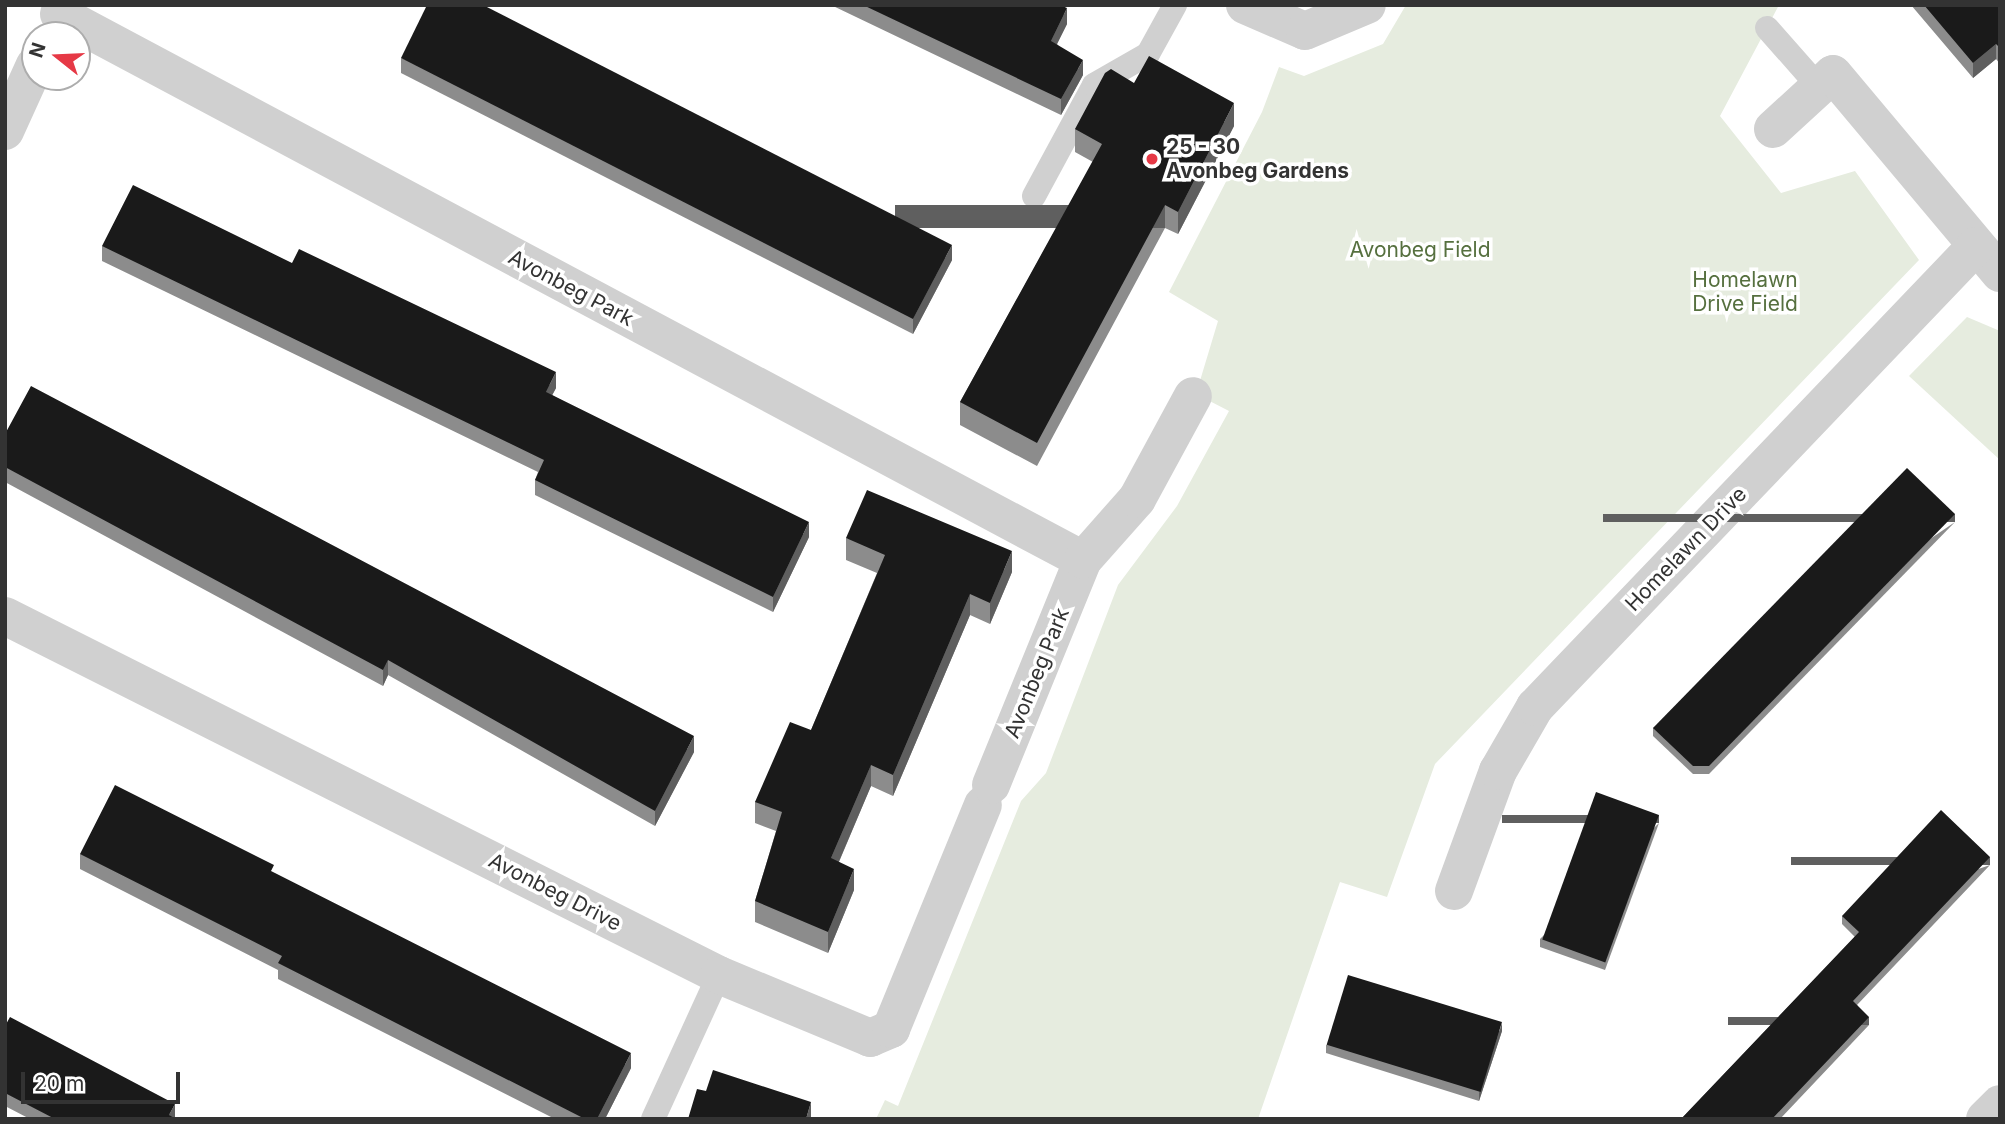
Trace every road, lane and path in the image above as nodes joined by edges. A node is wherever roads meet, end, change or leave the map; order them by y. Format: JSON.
{"nodes":[{"id":1,"x":1175,"y":5,"type":"edge"},
{"id":2,"x":1245,"y":5,"type":"edge"},
{"id":3,"x":1367,"y":5,"type":"edge"},
{"id":4,"x":57,"y":18,"type":"edge"},
{"id":5,"x":1766,"y":28,"type":"dead end"},
{"id":6,"x":1819,"y":87,"type":"junction"},
{"id":7,"x":23,"y":91,"type":"edge"},
{"id":8,"x":1773,"y":130,"type":"dead end"},
{"id":9,"x":5,"y":131,"type":"edge"},
{"id":10,"x":1034,"y":196,"type":"dead end"},
{"id":11,"x":1988,"y":259,"type":"edge"},
{"id":12,"x":1193,"y":396,"type":"dead end"},
{"id":13,"x":1083,"y":560,"type":"junction"},
{"id":14,"x":5,"y":617,"type":"edge"},
{"id":15,"x":987,"y":795,"type":"joint"},
{"id":16,"x":1454,"y":891,"type":"dead end"},
{"id":17,"x":719,"y":975,"type":"junction"},
{"id":18,"x":2000,"y":1104,"type":"edge"},
{"id":19,"x":653,"y":1119,"type":"edge"},
{"id":20,"x":1985,"y":1119,"type":"edge"}],
"edges":[{"from":1,"to":10,"type":"lane"},
{"from":2,"to":3,"type":"street"},
{"from":4,"to":13,"type":"street","name":"Avonbeg Park"},
{"from":5,"to":6,"type":"lane"},
{"from":6,"to":8,"type":"street"},
{"from":6,"to":11,"type":"street","name":"Homelawn Drive"},
{"from":7,"to":9,"type":"street"},
{"from":11,"to":16,"type":"street","name":"Homelawn Drive"},
{"from":12,"to":13,"type":"street","name":"Avonbeg Park"},
{"from":13,"to":15,"type":"street","name":"Avonbeg Park"},
{"from":14,"to":17,"type":"street","name":"Avonbeg Drive"},
{"from":15,"to":17,"type":"street","name":"Avonbeg Drive"},
{"from":17,"to":19,"type":"lane"},
{"from":18,"to":20,"type":"street"}]}
